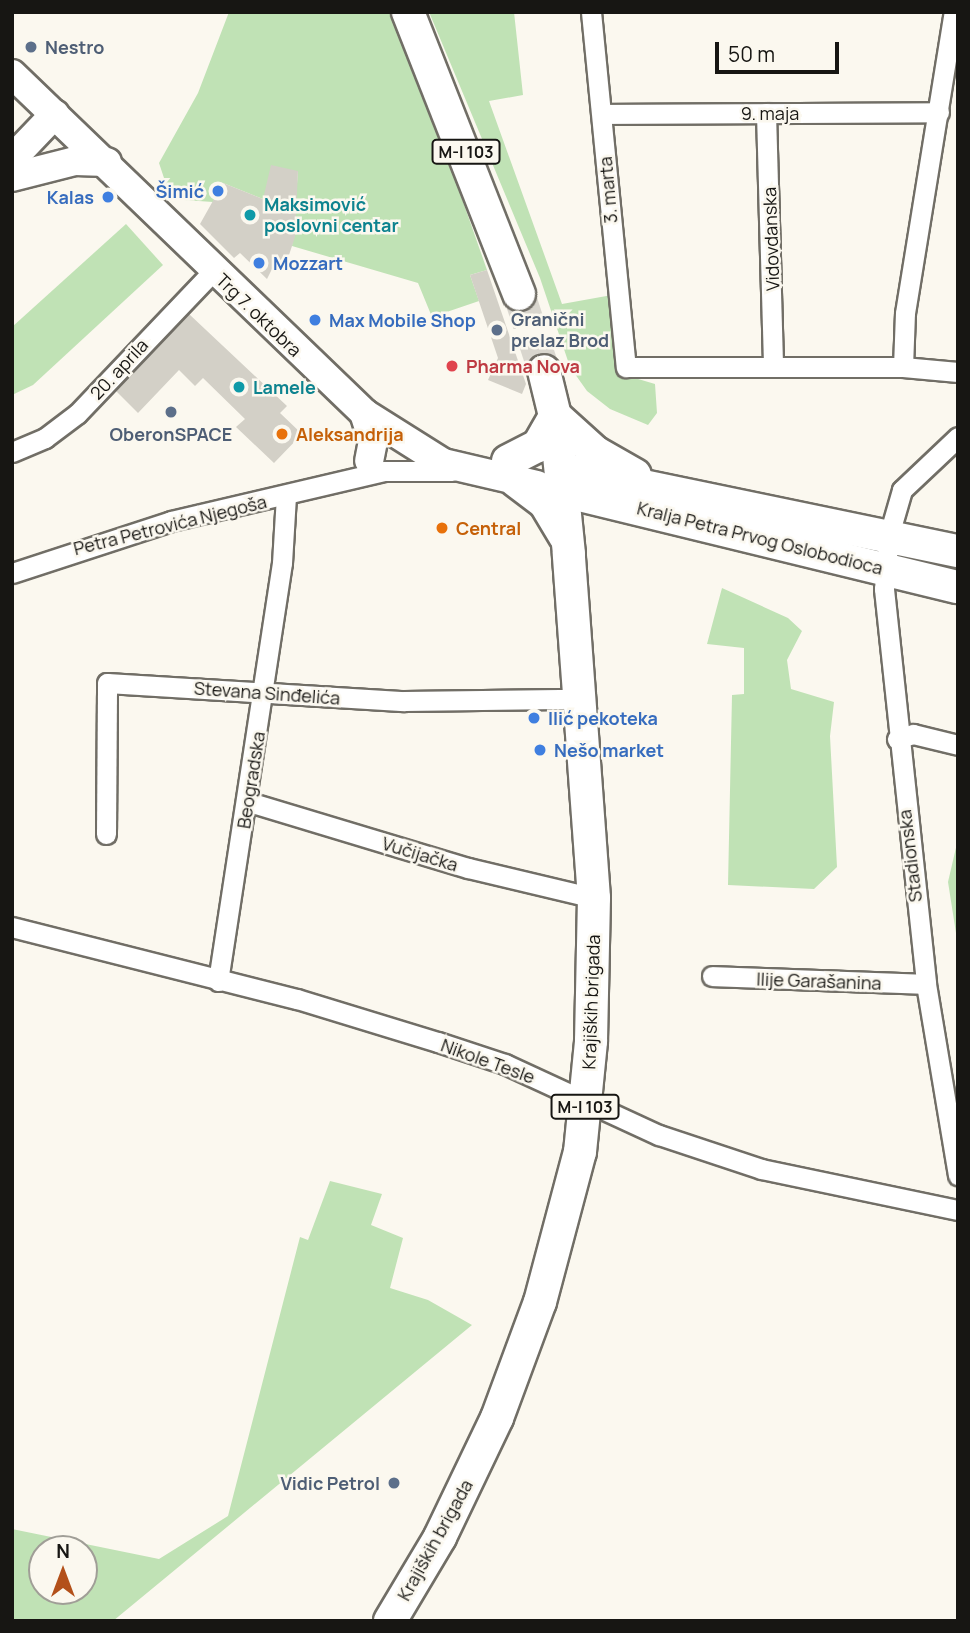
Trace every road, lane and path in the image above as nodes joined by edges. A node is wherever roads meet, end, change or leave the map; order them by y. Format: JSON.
{"nodes":[{"id":1,"x":408,"y":12,"type":"edge"},
{"id":2,"x":591,"y":12,"type":"edge"},
{"id":3,"x":954,"y":12,"type":"edge"},
{"id":4,"x":12,"y":74,"type":"edge"},
{"id":5,"x":939,"y":112,"type":"junction"},
{"id":6,"x":766,"y":113,"type":"junction"},
{"id":7,"x":55,"y":114,"type":"junction"},
{"id":8,"x":602,"y":114,"type":"junction"},
{"id":9,"x":12,"y":159,"type":"edge"},
{"id":10,"x":107,"y":162,"type":"junction"},
{"id":11,"x":12,"y":177,"type":"edge"},
{"id":12,"x":214,"y":270,"type":"junction"},
{"id":13,"x":519,"y":294,"type":"tunnel mouth"},
{"id":14,"x":773,"y":366,"type":"junction"},
{"id":15,"x":903,"y":367,"type":"junction"},
{"id":16,"x":544,"y":371,"type":"tunnel mouth"},
{"id":17,"x":958,"y":373,"type":"edge"},
{"id":18,"x":364,"y":412,"type":"junction"},
{"id":19,"x":555,"y":416,"type":"junction"},
{"id":20,"x":401,"y":436,"type":"junction"},
{"id":21,"x":958,"y":438,"type":"edge"},
{"id":22,"x":12,"y":452,"type":"edge"},
{"id":23,"x":377,"y":466,"type":"junction"},
{"id":24,"x":512,"y":471,"type":"junction"},
{"id":25,"x":469,"y":472,"type":"junction"},
{"id":26,"x":562,"y":480,"type":"junction"},
{"id":27,"x":286,"y":495,"type":"junction"},
{"id":28,"x":683,"y":495,"type":"junction"},
{"id":29,"x":633,"y":507,"type":"junction"},
{"id":30,"x":889,"y":534,"type":"junction"},
{"id":31,"x":958,"y":551,"type":"edge"},
{"id":32,"x":569,"y":554,"type":"junction"},
{"id":33,"x":885,"y":569,"type":"junction"},
{"id":34,"x":12,"y":573,"type":"edge"},
{"id":35,"x":958,"y":587,"type":"edge"},
{"id":36,"x":264,"y":694,"type":"junction"},
{"id":37,"x":579,"y":699,"type":"junction"},
{"id":38,"x":897,"y":739,"type":"junction"},
{"id":39,"x":958,"y":745,"type":"edge"},
{"id":40,"x":249,"y":802,"type":"junction"},
{"id":41,"x":106,"y":834,"type":"dead end"},
{"id":42,"x":594,"y":898,"type":"junction"},
{"id":43,"x":12,"y":927,"type":"edge"},
{"id":44,"x":712,"y":976,"type":"dead end"},
{"id":45,"x":218,"y":981,"type":"junction"},
{"id":46,"x":926,"y":984,"type":"junction"},
{"id":47,"x":586,"y":1100,"type":"junction"},
{"id":48,"x":958,"y":1175,"type":"edge"},
{"id":49,"x":958,"y":1210,"type":"edge"},
{"id":50,"x":390,"y":1621,"type":"edge"}],
"edges":[{"from":1,"to":13,"type":"main road","number":"M-I 103"},
{"from":2,"to":8,"type":"street","name":"3. marta"},
{"from":3,"to":5,"type":"street"},
{"from":4,"to":7,"type":"street","name":"Trg 7. oktobra"},
{"from":5,"to":6,"type":"street","name":"9. maja"},
{"from":5,"to":15,"type":"street"},
{"from":6,"to":8,"type":"street","name":"9. maja"},
{"from":6,"to":14,"type":"street","name":"Vidovdanska"},
{"from":7,"to":9,"type":"street"},
{"from":7,"to":10,"type":"street","name":"Trg 7. oktobra"},
{"from":8,"to":14,"type":"street","name":"3. marta"},
{"from":10,"to":11,"type":"street"},
{"from":10,"to":12,"type":"street","name":"Trg 7. oktobra"},
{"from":12,"to":18,"type":"street","name":"Trg 7. oktobra"},
{"from":12,"to":22,"type":"street","name":"20. aprila"},
{"from":14,"to":15,"type":"street"},
{"from":15,"to":17,"type":"street"},
{"from":16,"to":19,"type":"main road","number":"M-I 103"},
{"from":18,"to":20,"type":"street","name":"Trg 7. oktobra"},
{"from":18,"to":23,"type":"street"},
{"from":19,"to":24,"type":"main road"},
{"from":19,"to":26,"type":"main road","number":"M-I 103"},
{"from":19,"to":28,"type":"main road"},
{"from":20,"to":23,"type":"street","name":"Petra Petrovića Njegoša"},
{"from":20,"to":24,"type":"street"},
{"from":20,"to":25,"type":"street"},
{"from":21,"to":30,"type":"street","name":"Stadionska"},
{"from":23,"to":25,"type":"street"},
{"from":23,"to":27,"type":"street","name":"Petra Petrovića Njegoša"},
{"from":24,"to":25,"type":"street"},
{"from":24,"to":26,"type":"street"},
{"from":24,"to":32,"type":"main road"},
{"from":26,"to":28,"type":"main road","name":"Kralja Petra Prvog Oslobodioca"},
{"from":26,"to":29,"type":"main road","name":"Kralja Petra Prvog Oslobodioca"},
{"from":26,"to":32,"type":"main road","name":"Krajiških brigada","number":"M-I 103"},
{"from":27,"to":34,"type":"street","name":"Petra Petrovića Njegoša"},
{"from":27,"to":36,"type":"street","name":"Beogradska"},
{"from":28,"to":30,"type":"main road","name":"Kralja Petra Prvog Oslobodioca"},
{"from":29,"to":32,"type":"main road"},
{"from":29,"to":33,"type":"main road","name":"Kralja Petra Prvog Oslobodioca"},
{"from":30,"to":31,"type":"main road","name":"Kralja Petra Prvog Oslobodioca"},
{"from":30,"to":33,"type":"street","name":"Stadionska"},
{"from":32,"to":37,"type":"main road","name":"Krajiških brigada","number":"M-I 103"},
{"from":33,"to":35,"type":"main road","name":"Kralja Petra Prvog Oslobodioca"},
{"from":33,"to":38,"type":"street","name":"Stadionska"},
{"from":36,"to":37,"type":"street","name":"Stevana Sinđelića"},
{"from":36,"to":40,"type":"street","name":"Beogradska"},
{"from":36,"to":41,"type":"street","name":"Stevana Sinđelića"},
{"from":37,"to":42,"type":"main road","name":"Krajiških brigada","number":"M-I 103"},
{"from":38,"to":39,"type":"street"},
{"from":38,"to":46,"type":"street","name":"Stadionska"},
{"from":40,"to":42,"type":"street","name":"Vučijačka"},
{"from":40,"to":45,"type":"street","name":"Beogradska"},
{"from":42,"to":47,"type":"main road","name":"Krajiških brigada","number":"M-I 103"},
{"from":43,"to":45,"type":"street","name":"Nikole Tesle"},
{"from":44,"to":46,"type":"street","name":"Ilije Garašanina"},
{"from":45,"to":47,"type":"street","name":"Nikole Tesle"},
{"from":46,"to":48,"type":"street","name":"Stadionska"},
{"from":47,"to":49,"type":"street","name":"Nikole Tesle"},
{"from":47,"to":50,"type":"main road","name":"Krajiških brigada","number":"M-I 103"}]}
